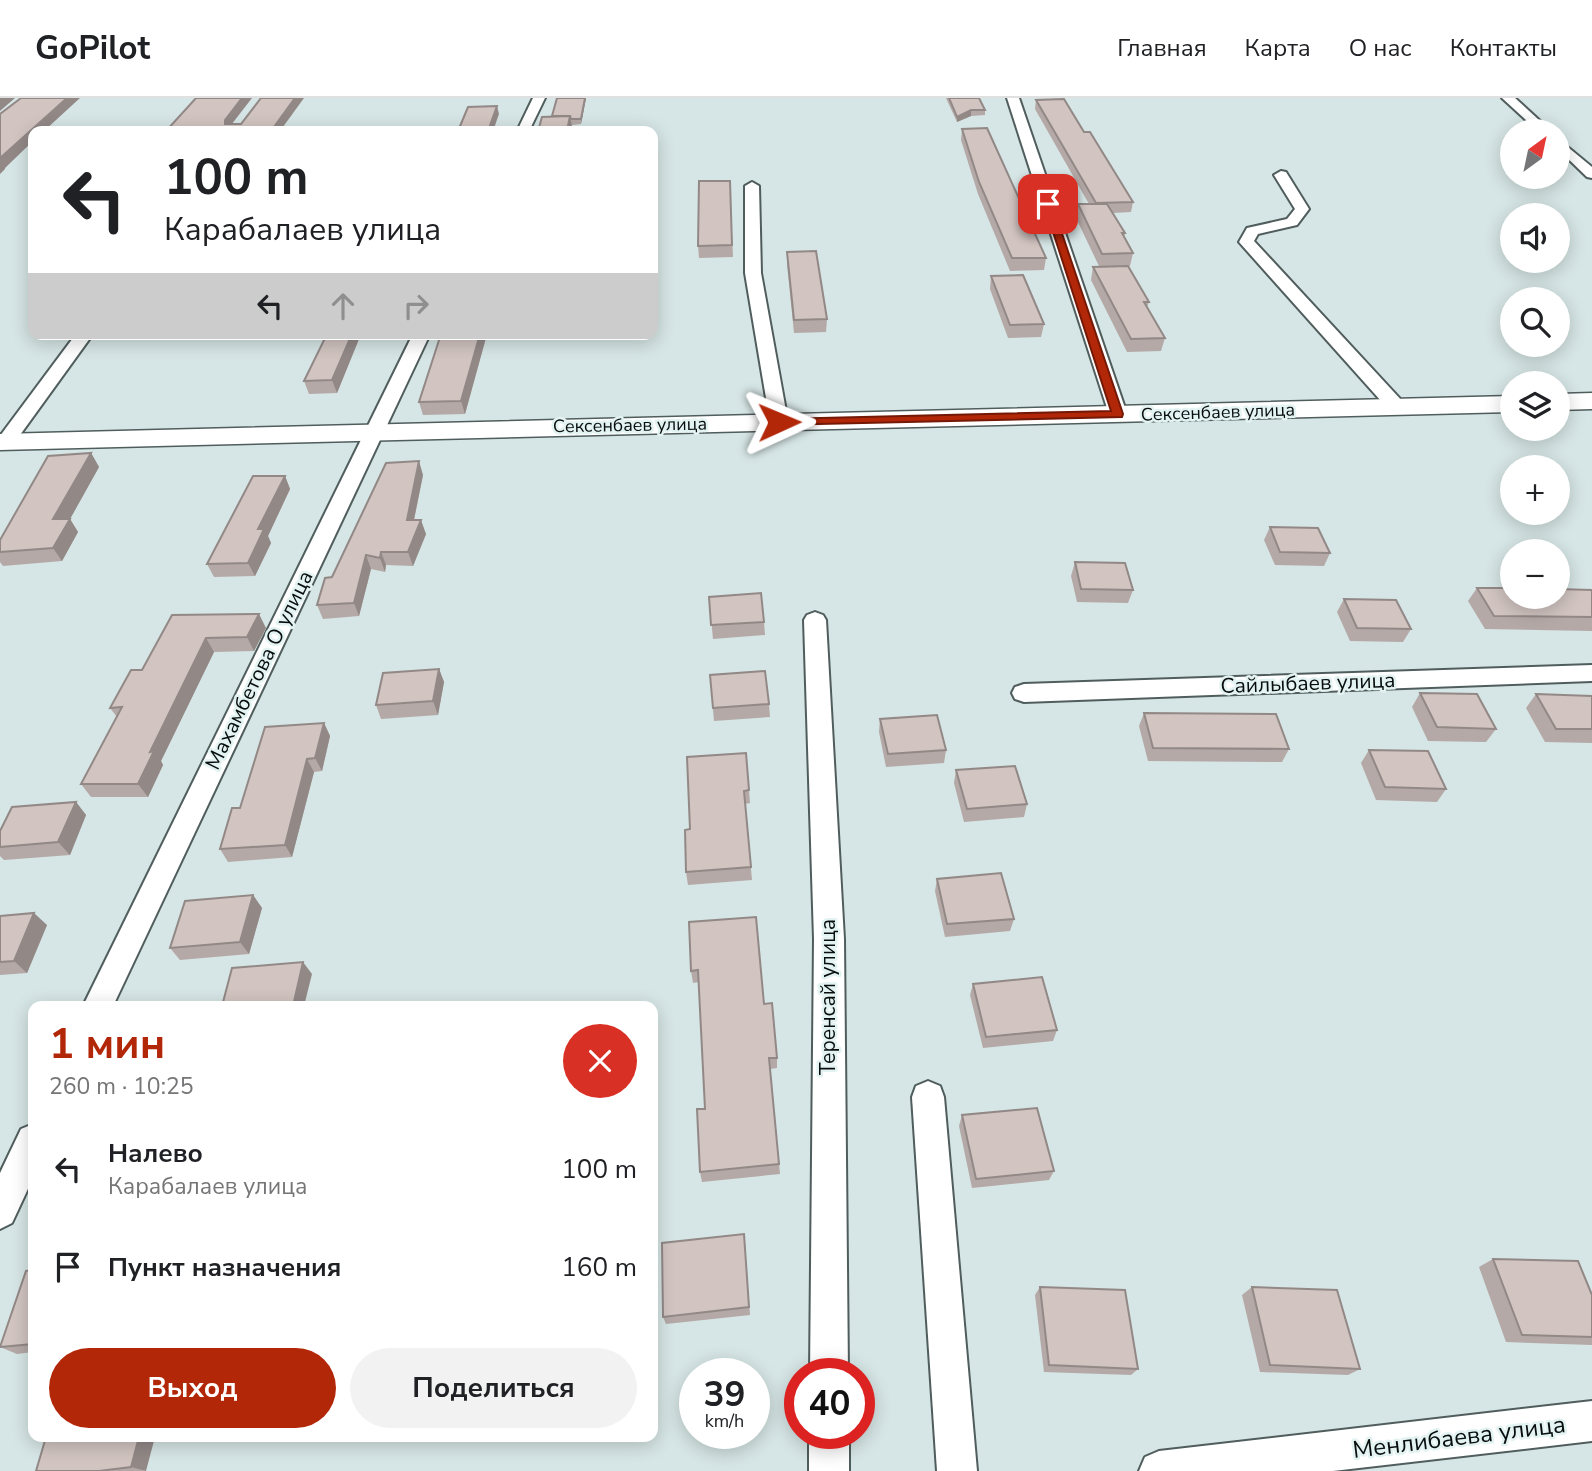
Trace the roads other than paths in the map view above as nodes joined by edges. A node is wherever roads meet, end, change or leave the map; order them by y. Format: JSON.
{"nodes":[{"id":1,"x":539,"y":98,"type":"edge"},
{"id":2,"x":1013,"y":98,"type":"edge"},
{"id":3,"x":1508,"y":98,"type":"edge"},
{"id":4,"x":1532,"y":119,"type":"edge"},
{"id":5,"x":525,"y":126,"type":"edge"},
{"id":6,"x":1570,"y":154,"type":"edge"},
{"id":7,"x":1592,"y":174,"type":"edge"},
{"id":8,"x":1281,"y":175,"type":"dead end"},
{"id":9,"x":752,"y":186,"type":"dead end"},
{"id":10,"x":80,"y":340,"type":"edge"},
{"id":11,"x":419,"y":340,"type":"edge"},
{"id":12,"x":1592,"y":401,"type":"edge"},
{"id":13,"x":1570,"y":402,"type":"edge"},
{"id":14,"x":1500,"y":404,"type":"edge"},
{"id":15,"x":1397,"y":407,"type":"junction"},
{"id":16,"x":1118,"y":414,"type":"junction"},
{"id":17,"x":779,"y":422,"type":"junction"},
{"id":18,"x":373,"y":431,"type":"junction"},
{"id":19,"x":3,"y":442,"type":"edge"},
{"id":20,"x":815,"y":620,"type":"dead end"},
{"id":21,"x":1592,"y":674,"type":"edge"},
{"id":22,"x":1024,"y":693,"type":"dead end"},
{"id":23,"x":100,"y":1001,"type":"edge"},
{"id":24,"x":928,"y":1097,"type":"dead end"},
{"id":25,"x":28,"y":1152,"type":"edge"},
{"id":26,"x":0,"y":1211,"type":"edge"},
{"id":27,"x":829,"y":1358,"type":"edge"},
{"id":28,"x":1592,"y":1421,"type":"edge"},
{"id":29,"x":829,"y":1449,"type":"edge"},
{"id":30,"x":829,"y":1471,"type":"edge"},
{"id":31,"x":957,"y":1471,"type":"edge"},
{"id":32,"x":1159,"y":1471,"type":"edge"}],
"edges":[{"from":1,"to":5,"type":"street"},
{"from":2,"to":16,"type":"street"},
{"from":3,"to":4,"type":"street"},
{"from":6,"to":7,"type":"street"},
{"from":8,"to":15,"type":"street"},
{"from":9,"to":17,"type":"street"},
{"from":10,"to":19,"type":"street"},
{"from":11,"to":18,"type":"street","name":"Махамбетова О улица"},
{"from":12,"to":13,"type":"street"},
{"from":14,"to":15,"type":"street","name":"Сексенбаев улица"},
{"from":15,"to":16,"type":"street","name":"Сексенбаев улица"},
{"from":16,"to":17,"type":"street","name":"Сексенбаев улица"},
{"from":17,"to":18,"type":"street","name":"Сексенбаев улица"},
{"from":18,"to":19,"type":"street","name":"Сексенбаев улица"},
{"from":18,"to":23,"type":"street","name":"Махамбетова О улица"},
{"from":20,"to":27,"type":"street","name":"Теренсай улица"},
{"from":21,"to":22,"type":"street","name":"Сайлыбаев улица"},
{"from":24,"to":31,"type":"street"},
{"from":25,"to":26,"type":"street"},
{"from":28,"to":32,"type":"street","name":"Менлибаева улица"},
{"from":29,"to":30,"type":"street"}]}
